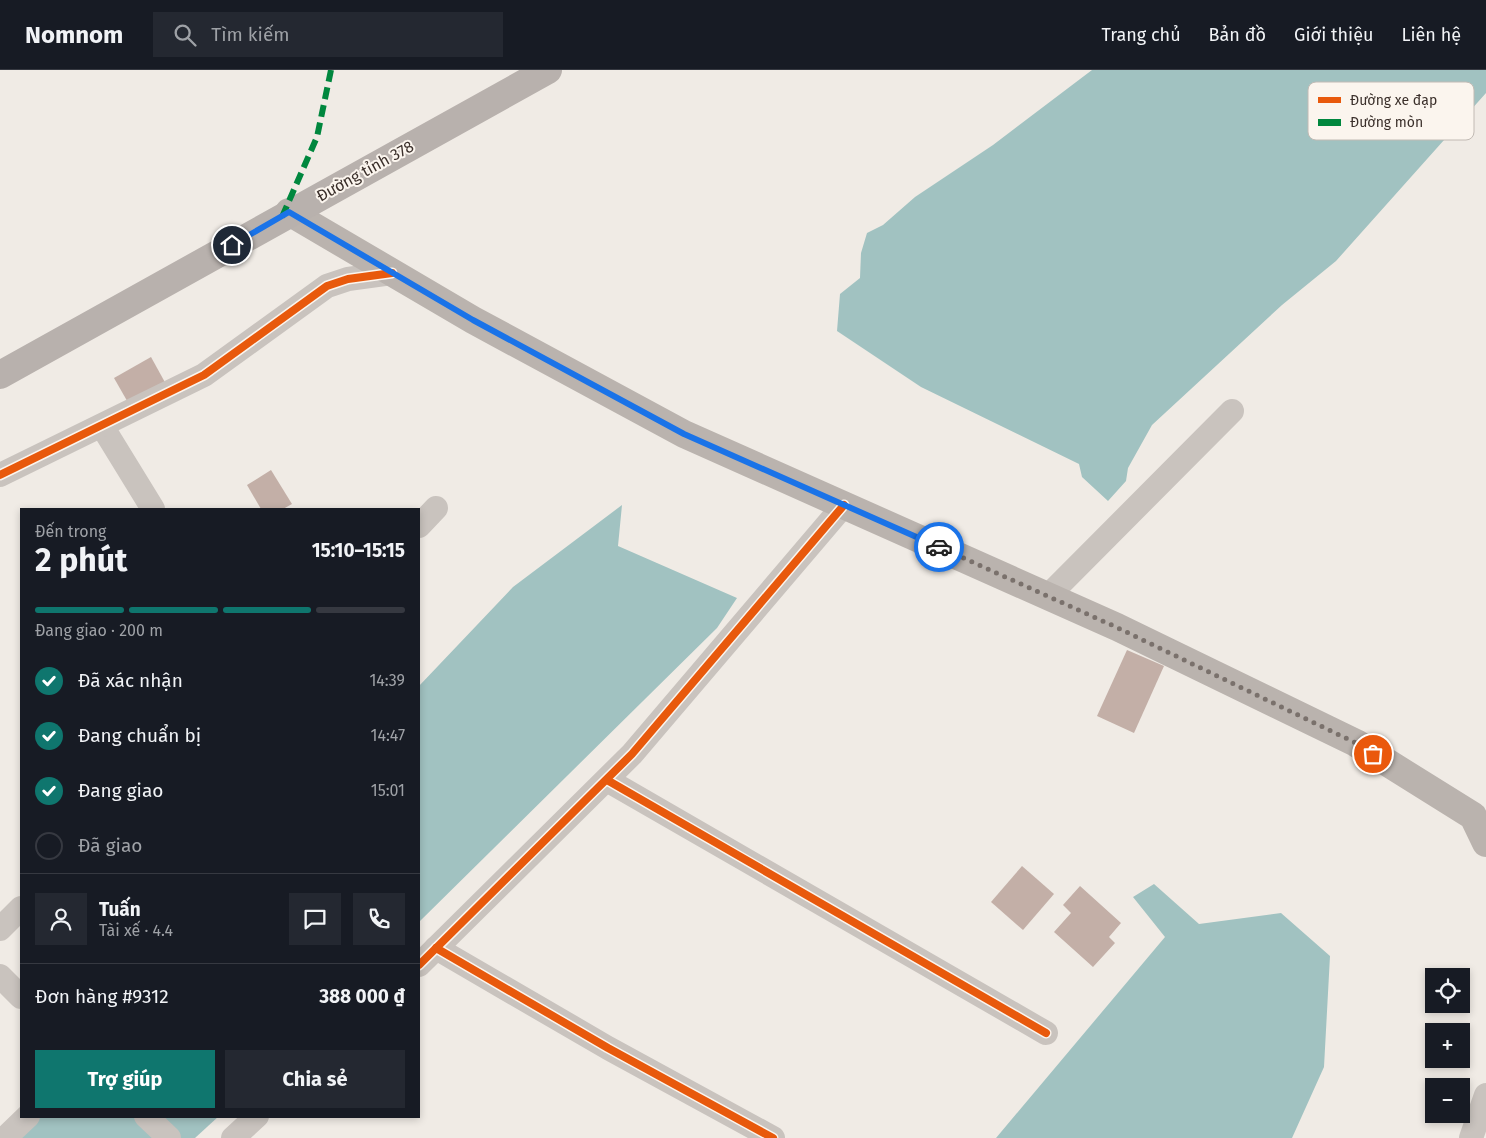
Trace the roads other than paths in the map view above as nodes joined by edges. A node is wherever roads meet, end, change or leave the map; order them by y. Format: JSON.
{"nodes":[{"id":1,"x":548,"y":70,"type":"edge"},
{"id":2,"x":289,"y":212,"type":"junction"},
{"id":3,"x":392,"y":272,"type":"junction"},
{"id":4,"x":0,"y":375,"type":"edge"},
{"id":5,"x":1232,"y":411,"type":"dead end"},
{"id":6,"x":102,"y":426,"type":"junction"},
{"id":7,"x":0,"y":475,"type":"edge"},
{"id":8,"x":844,"y":505,"type":"junction"},
{"id":9,"x":152,"y":508,"type":"edge"},
{"id":10,"x":436,"y":508,"type":"dead end"},
{"id":11,"x":420,"y":525,"type":"edge"},
{"id":12,"x":1048,"y":596,"type":"junction"},
{"id":13,"x":606,"y":780,"type":"junction"},
{"id":14,"x":1486,"y":843,"type":"edge"},
{"id":15,"x":20,"y":909,"type":"edge"},
{"id":16,"x":0,"y":929,"type":"edge"},
{"id":17,"x":436,"y":948,"type":"junction"},
{"id":18,"x":420,"y":964,"type":"edge"},
{"id":19,"x":0,"y":976,"type":"edge"},
{"id":20,"x":20,"y":996,"type":"edge"},
{"id":21,"x":1046,"y":1033,"type":"dead end"},
{"id":22,"x":1486,"y":1095,"type":"edge"},
{"id":23,"x":26,"y":1118,"type":"edge"},
{"id":24,"x":148,"y":1118,"type":"edge"},
{"id":25,"x":255,"y":1118,"type":"edge"},
{"id":26,"x":5,"y":1138,"type":"edge"},
{"id":27,"x":169,"y":1138,"type":"edge"},
{"id":28,"x":233,"y":1138,"type":"edge"},
{"id":29,"x":773,"y":1138,"type":"edge"},
{"id":30,"x":1471,"y":1138,"type":"edge"}],
"edges":[{"from":1,"to":2,"type":"main road","name":"Đường tỉnh 378"},
{"from":2,"to":3,"type":"main road"},
{"from":2,"to":4,"type":"main road","name":"Đường tỉnh 378"},
{"from":3,"to":6,"type":"street"},
{"from":3,"to":8,"type":"main road"},
{"from":5,"to":12,"type":"street"},
{"from":6,"to":7,"type":"street"},
{"from":6,"to":9,"type":"street"},
{"from":8,"to":12,"type":"main road"},
{"from":8,"to":13,"type":"street"},
{"from":10,"to":11,"type":"street"},
{"from":12,"to":14,"type":"main road"},
{"from":13,"to":17,"type":"street"},
{"from":13,"to":21,"type":"street"},
{"from":15,"to":16,"type":"street"},
{"from":17,"to":18,"type":"street"},
{"from":17,"to":29,"type":"street"},
{"from":19,"to":20,"type":"street"},
{"from":22,"to":30,"type":"street"},
{"from":23,"to":26,"type":"street"},
{"from":24,"to":27,"type":"street"},
{"from":25,"to":28,"type":"street"}]}
